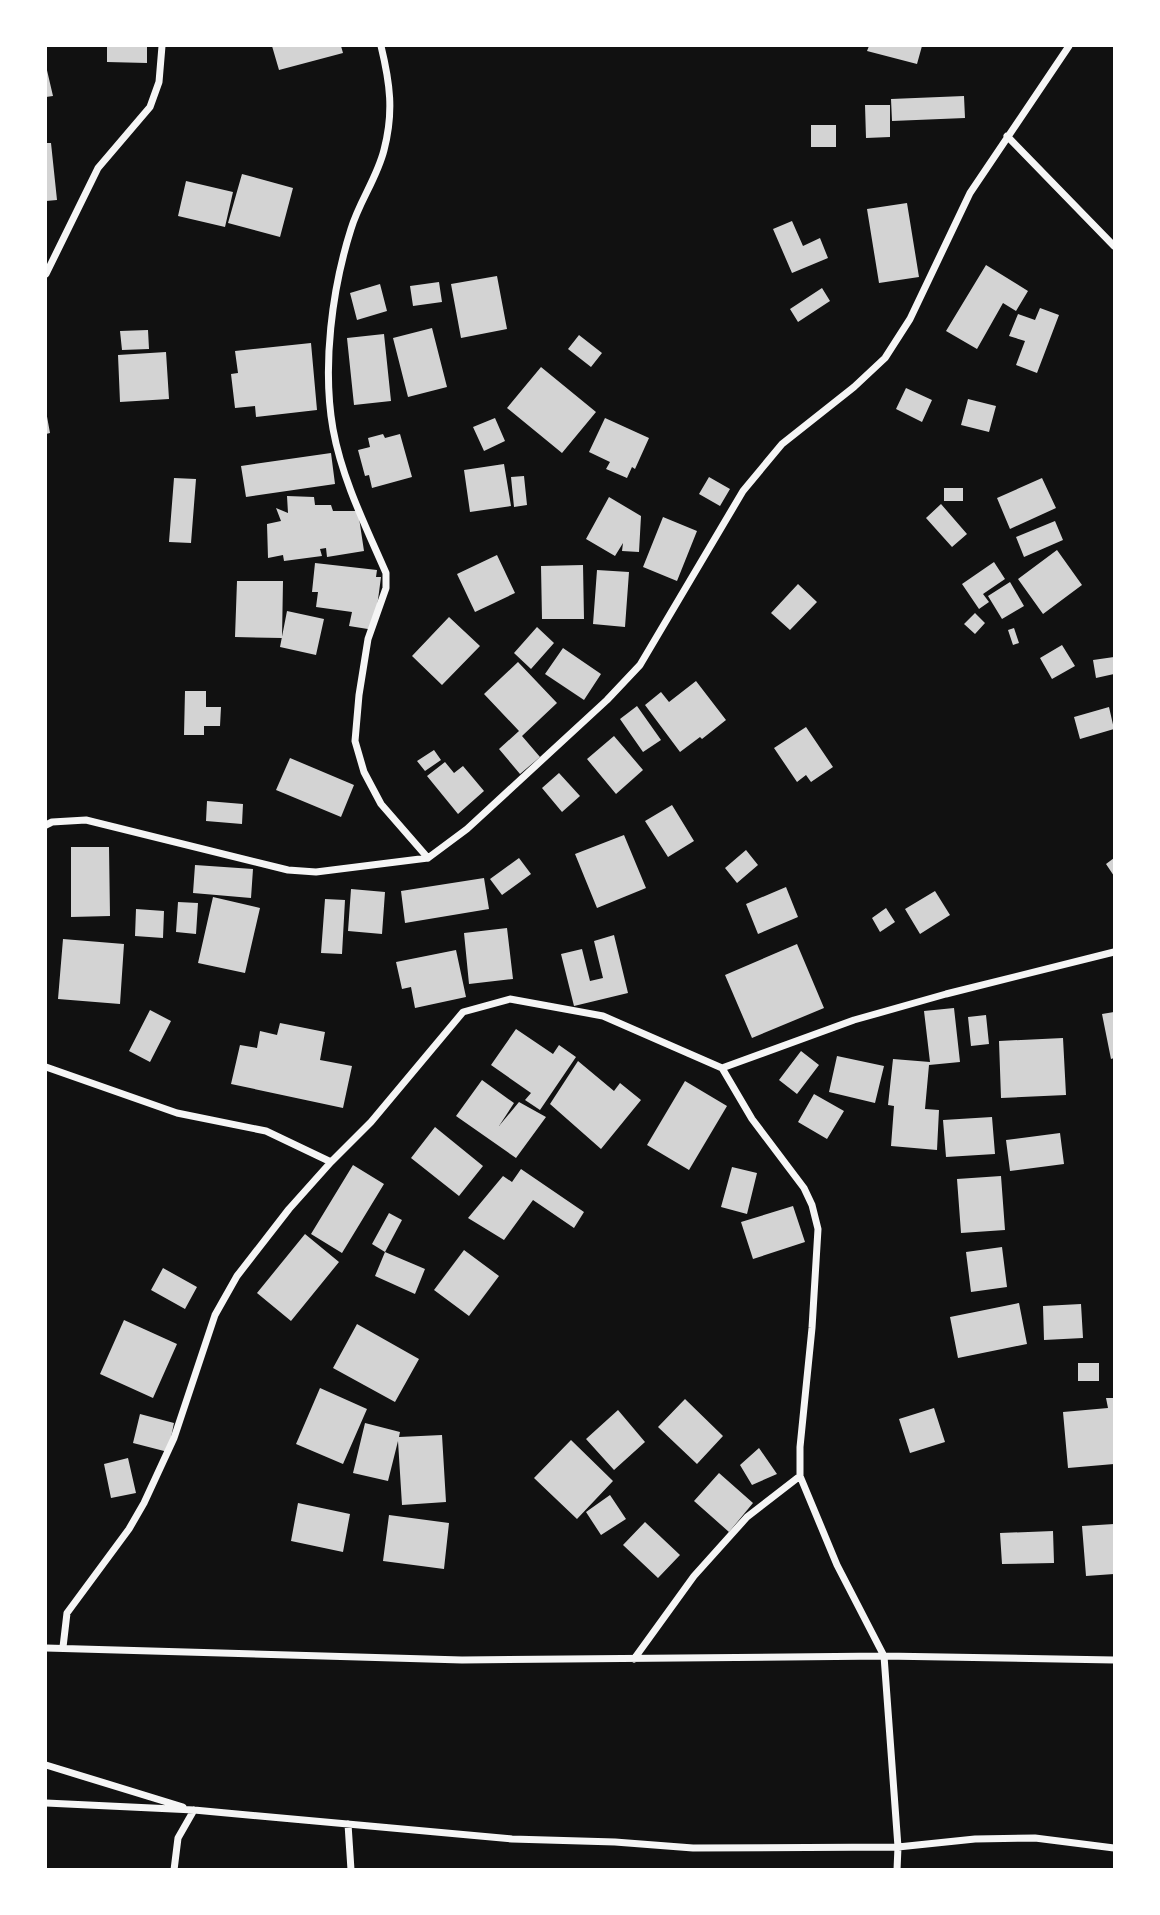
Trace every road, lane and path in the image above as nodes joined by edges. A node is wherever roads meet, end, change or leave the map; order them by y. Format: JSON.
{"nodes":[{"id":1,"x":162,"y":46,"type":"edge"},
{"id":2,"x":381,"y":46,"type":"edge"},
{"id":3,"x":1069,"y":46,"type":"edge"},
{"id":4,"x":1007,"y":136,"type":"junction"},
{"id":5,"x":1115,"y":246,"type":"edge"},
{"id":6,"x":46,"y":274,"type":"edge"},
{"id":7,"x":46,"y":825,"type":"edge"},
{"id":8,"x":428,"y":858,"type":"junction"},
{"id":9,"x":1115,"y":952,"type":"edge"},
{"id":10,"x":46,"y":1067,"type":"edge"},
{"id":11,"x":722,"y":1068,"type":"junction"},
{"id":12,"x":331,"y":1161,"type":"junction"},
{"id":13,"x":800,"y":1476,"type":"junction"},
{"id":14,"x":63,"y":1647,"type":"junction"},
{"id":15,"x":46,"y":1648,"type":"edge"},
{"id":16,"x":884,"y":1656,"type":"junction"},
{"id":17,"x":634,"y":1659,"type":"junction"},
{"id":18,"x":1115,"y":1660,"type":"edge"},
{"id":19,"x":46,"y":1765,"type":"edge"},
{"id":20,"x":46,"y":1803,"type":"edge"},
{"id":21,"x":194,"y":1810,"type":"junction"},
{"id":22,"x":348,"y":1824,"type":"junction"},
{"id":23,"x":898,"y":1847,"type":"junction"},
{"id":24,"x":1115,"y":1848,"type":"edge"},
{"id":25,"x":174,"y":1870,"type":"edge"},
{"id":26,"x":351,"y":1870,"type":"edge"},
{"id":27,"x":897,"y":1870,"type":"edge"}],
"edges":[{"from":1,"to":6,"type":"street"},
{"from":2,"to":8,"type":"street"},
{"from":3,"to":4,"type":"street"},
{"from":4,"to":5,"type":"street"},
{"from":4,"to":8,"type":"street"},
{"from":7,"to":8,"type":"street"},
{"from":9,"to":11,"type":"street"},
{"from":10,"to":12,"type":"street"},
{"from":11,"to":12,"type":"street"},
{"from":11,"to":13,"type":"street"},
{"from":12,"to":14,"type":"street"},
{"from":13,"to":16,"type":"street"},
{"from":13,"to":17,"type":"street"},
{"from":14,"to":15,"type":"street"},
{"from":14,"to":17,"type":"street"},
{"from":16,"to":17,"type":"street"},
{"from":16,"to":18,"type":"street"},
{"from":16,"to":23,"type":"street"},
{"from":19,"to":21,"type":"street"},
{"from":20,"to":21,"type":"street"},
{"from":21,"to":22,"type":"street"},
{"from":21,"to":25,"type":"street"},
{"from":22,"to":23,"type":"street"},
{"from":22,"to":26,"type":"street"},
{"from":23,"to":24,"type":"street"},
{"from":23,"to":27,"type":"street"}]}
